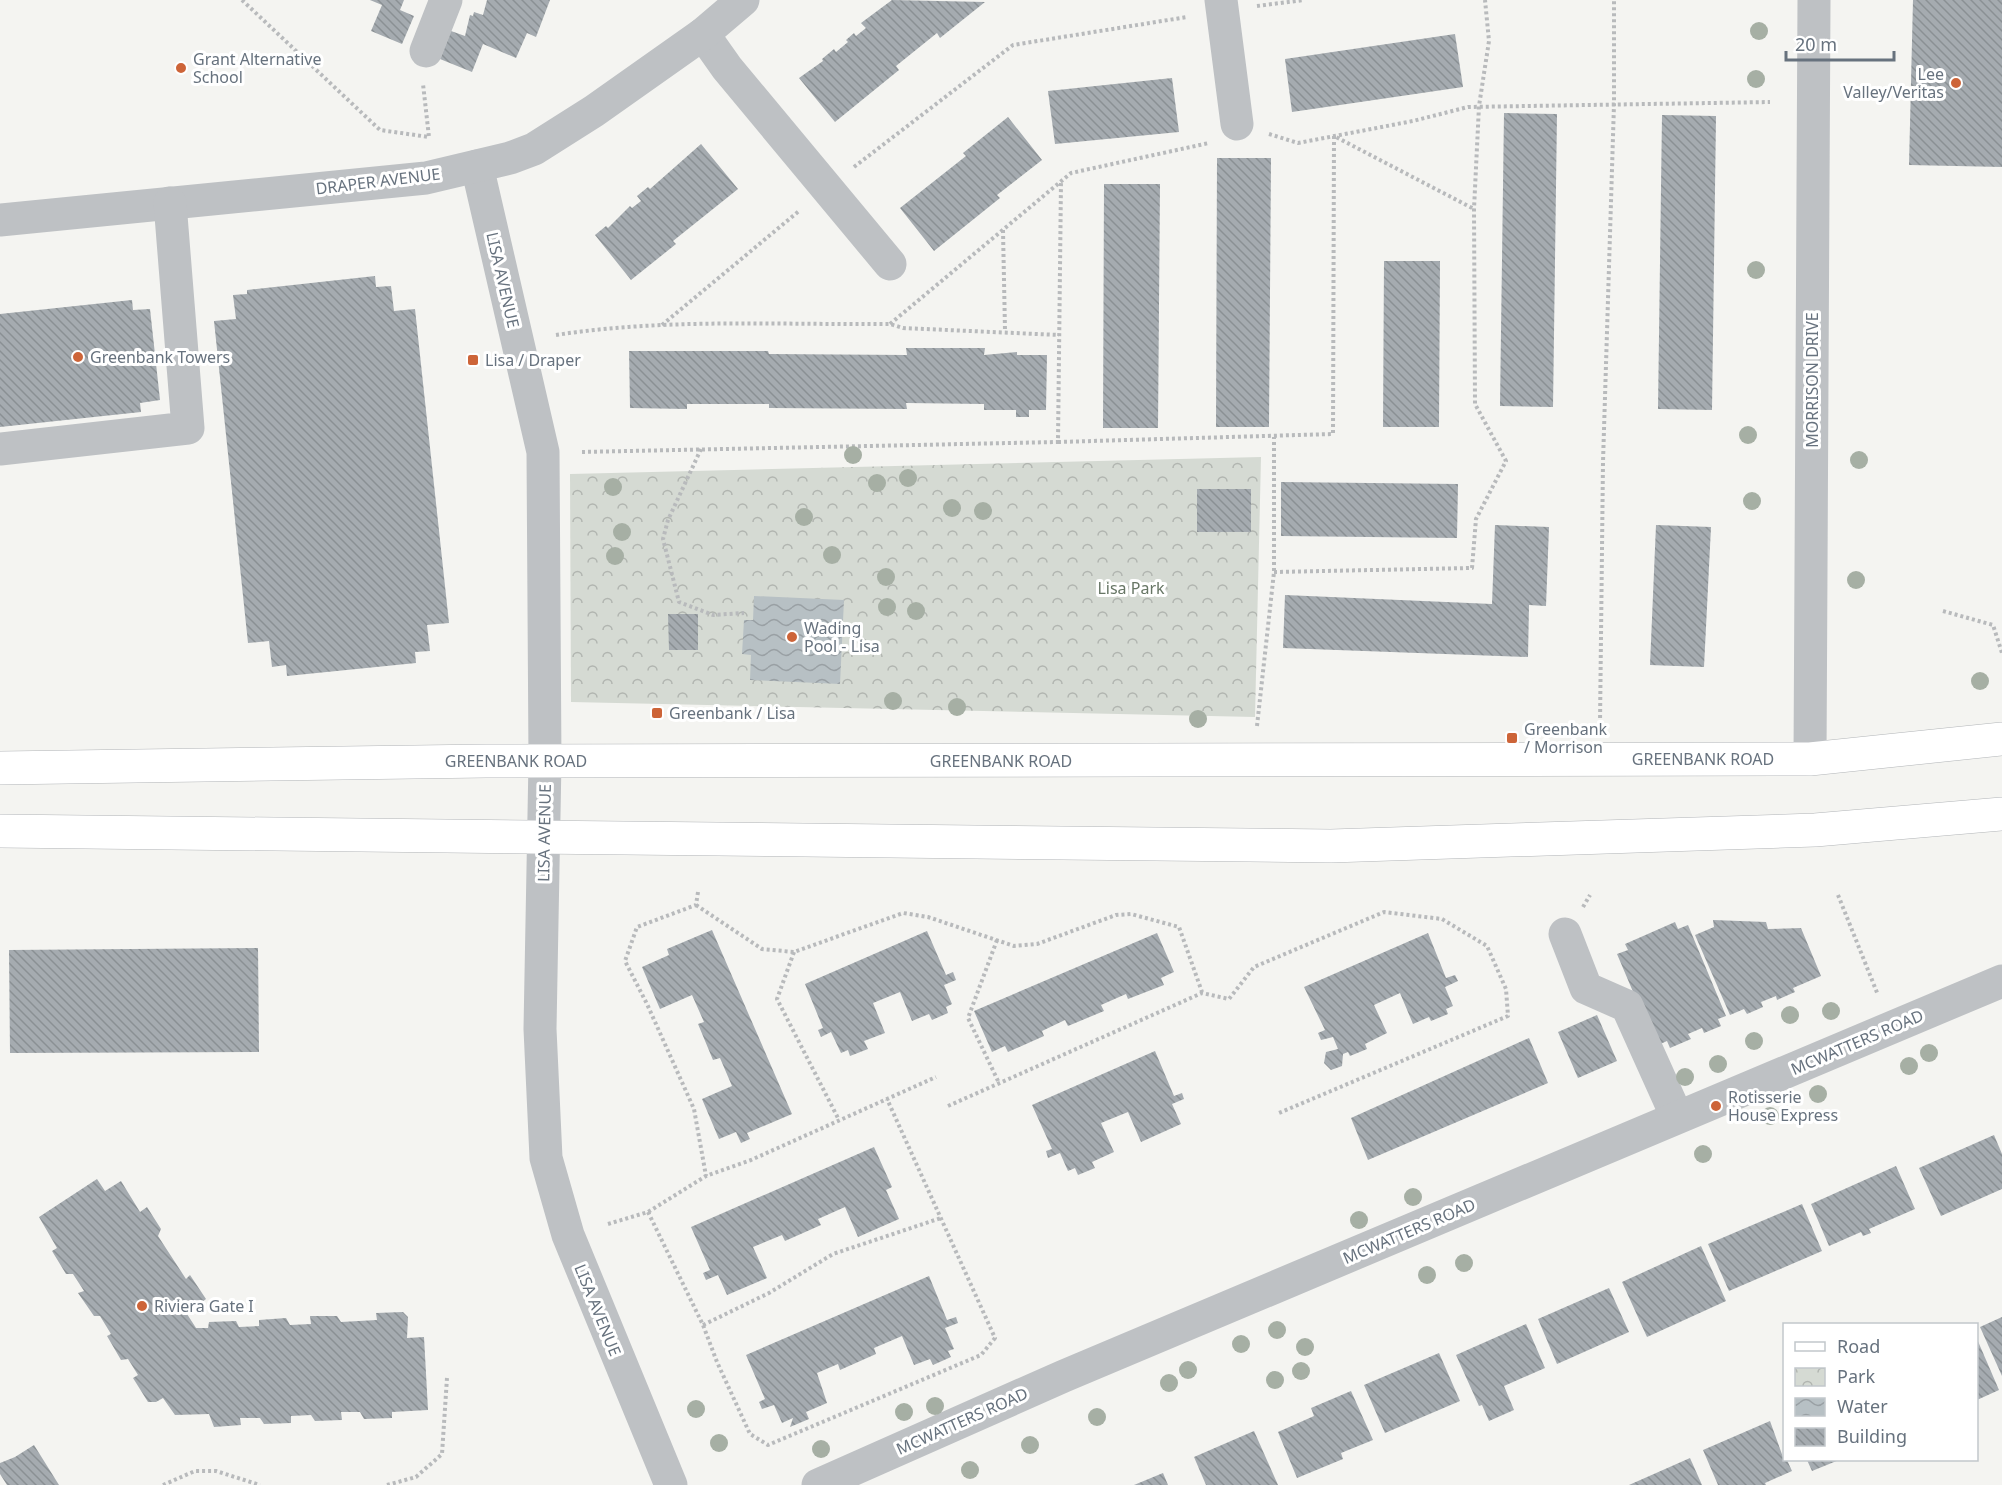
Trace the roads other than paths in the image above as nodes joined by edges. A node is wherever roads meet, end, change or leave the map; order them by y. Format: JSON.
{"nodes":[{"id":1,"x":446,"y":0,"type":"edge"},
{"id":2,"x":1814,"y":0,"type":"edge"},
{"id":3,"x":737,"y":2,"type":"edge"},
{"id":4,"x":1221,"y":6,"type":"edge"},
{"id":5,"x":703,"y":34,"type":"junction"},
{"id":6,"x":426,"y":51,"type":"road end"},
{"id":7,"x":1238,"y":123,"type":"road end"},
{"id":8,"x":477,"y":166,"type":"junction"},
{"id":9,"x":170,"y":203,"type":"junction"},
{"id":10,"x":0,"y":220,"type":"edge"},
{"id":11,"x":890,"y":264,"type":"dead end"},
{"id":12,"x":0,"y":449,"type":"edge"},
{"id":13,"x":2002,"y":739,"type":"edge"},
{"id":14,"x":1810,"y":759,"type":"junction"},
{"id":15,"x":545,"y":761,"type":"junction"},
{"id":16,"x":0,"y":768,"type":"edge"},
{"id":17,"x":2002,"y":814,"type":"edge"},
{"id":18,"x":0,"y":831,"type":"edge"},
{"id":19,"x":544,"y":837,"type":"junction"},
{"id":20,"x":1565,"y":934,"type":"dead end"},
{"id":21,"x":2002,"y":981,"type":"edge"},
{"id":22,"x":1677,"y":1118,"type":"junction"},
{"id":23,"x":671,"y":1485,"type":"edge"},
{"id":24,"x":818,"y":1485,"type":"edge"}],
"edges":[{"from":1,"to":6,"type":"street"},
{"from":2,"to":14,"type":"street","name":"MORRISON DRIVE"},
{"from":3,"to":5,"type":"street","name":"DRAPER AVENUE"},
{"from":4,"to":7,"type":"street"},
{"from":5,"to":8,"type":"street","name":"DRAPER AVENUE"},
{"from":5,"to":11,"type":"street"},
{"from":8,"to":9,"type":"street","name":"DRAPER AVENUE"},
{"from":8,"to":15,"type":"street","name":"LISA AVENUE"},
{"from":9,"to":10,"type":"street","name":"DRAPER AVENUE"},
{"from":9,"to":12,"type":"street"},
{"from":13,"to":14,"type":"main road","name":"GREENBANK ROAD"},
{"from":14,"to":15,"type":"main road","name":"GREENBANK ROAD"},
{"from":15,"to":16,"type":"main road","name":"GREENBANK ROAD"},
{"from":15,"to":19,"type":"street","name":"LISA AVENUE"},
{"from":17,"to":19,"type":"main road"},
{"from":18,"to":19,"type":"main road"},
{"from":19,"to":23,"type":"street","name":"LISA AVENUE"},
{"from":20,"to":22,"type":"street"},
{"from":21,"to":22,"type":"street","name":"MCWATTERS ROAD"},
{"from":22,"to":24,"type":"street","name":"MCWATTERS ROAD"}]}
